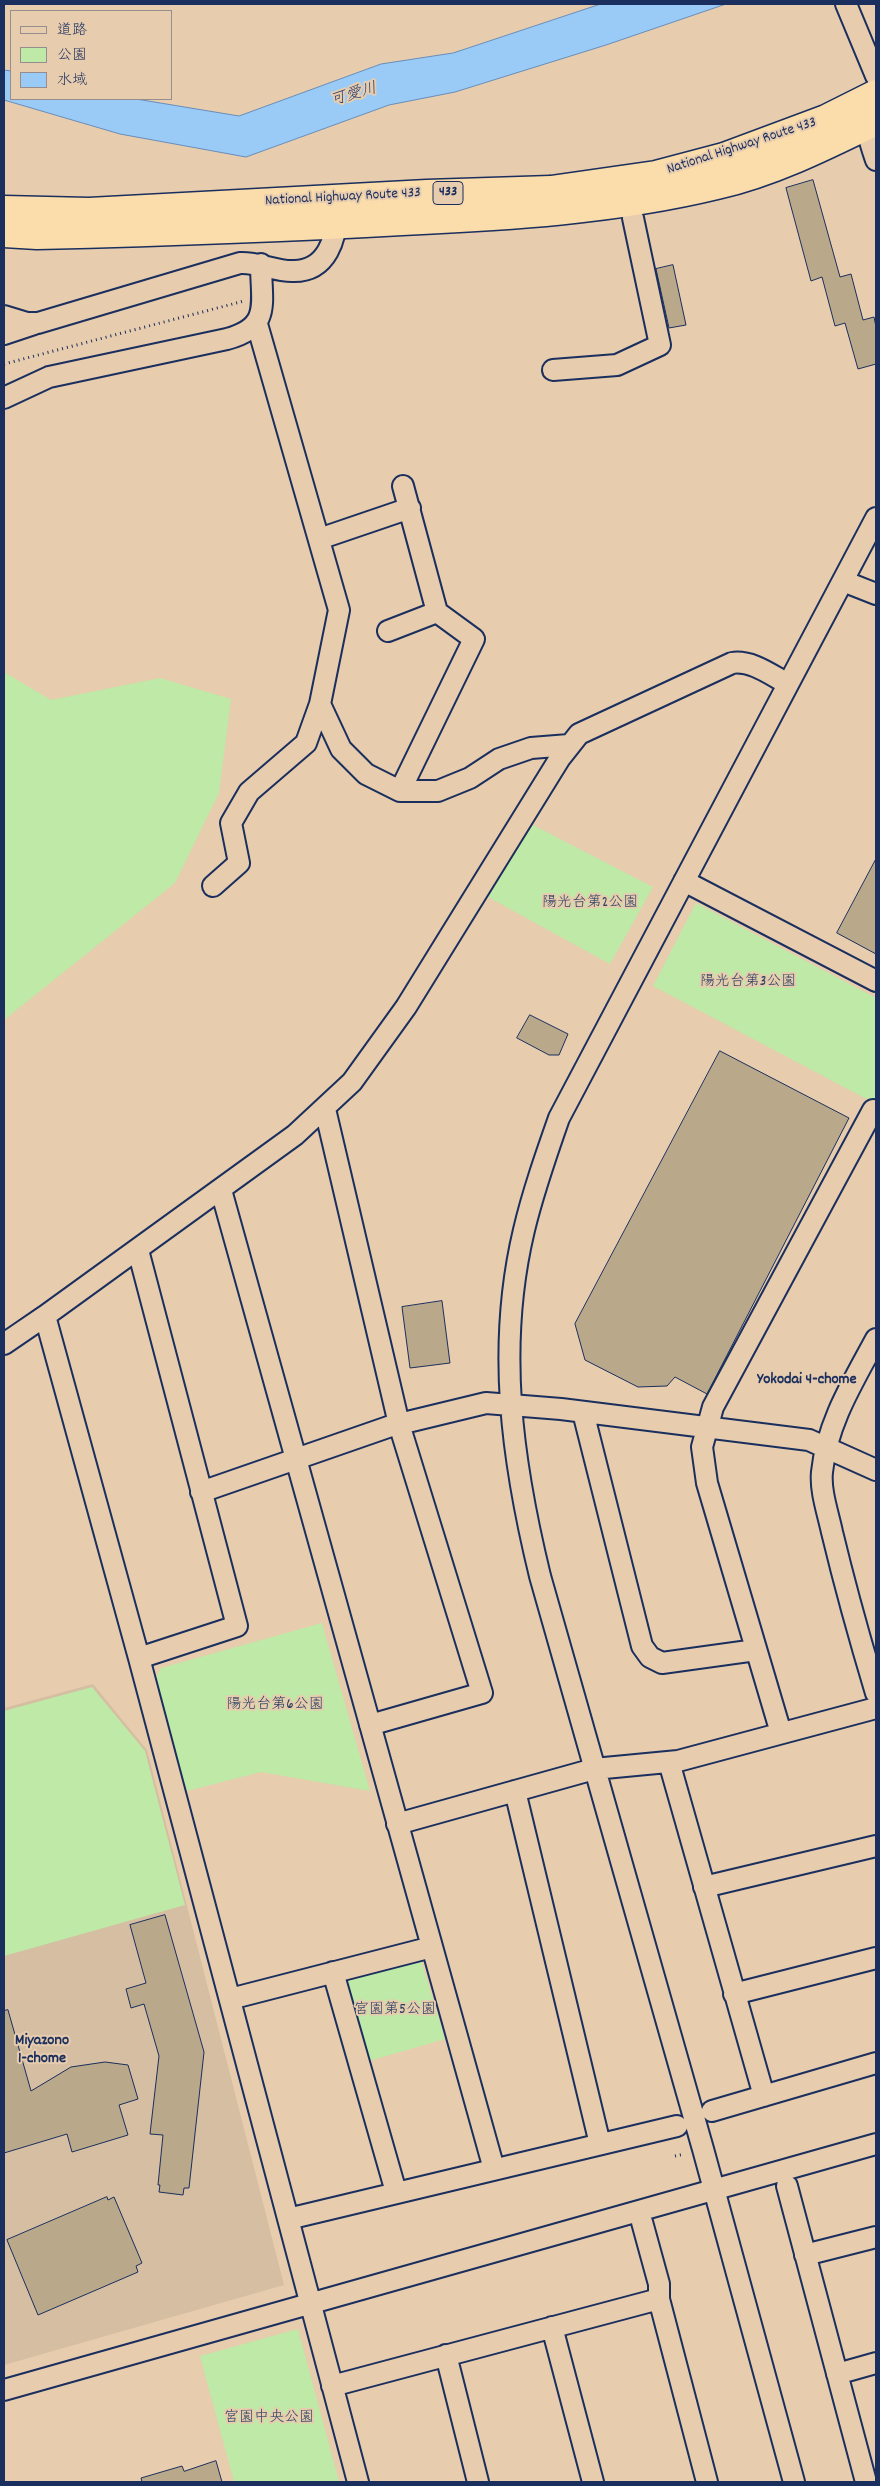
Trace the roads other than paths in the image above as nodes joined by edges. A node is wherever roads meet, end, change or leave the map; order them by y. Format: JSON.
{"nodes":[{"id":1,"x":846,"y":4,"type":"edge"},
{"id":2,"x":876,"y":76,"type":"edge"},
{"id":3,"x":876,"y":94,"type":"edge"},
{"id":4,"x":876,"y":100,"type":"edge"},
{"id":5,"x":873,"y":139,"type":"edge"},
{"id":6,"x":4,"y":210,"type":"edge"},
{"id":7,"x":336,"y":212,"type":"junction"},
{"id":8,"x":633,"y":218,"type":"dead end"},
{"id":9,"x":4,"y":233,"type":"edge"},
{"id":10,"x":261,"y":264,"type":"junction"},
{"id":11,"x":4,"y":316,"type":"edge"},
{"id":12,"x":36,"y":323,"type":"junction"},
{"id":13,"x":257,"y":324,"type":"junction"},
{"id":14,"x":4,"y":334,"type":"edge"},
{"id":15,"x":553,"y":370,"type":"dead end"},
{"id":16,"x":4,"y":398,"type":"edge"},
{"id":17,"x":403,"y":486,"type":"dead end"},
{"id":18,"x":410,"y":508,"type":"junction"},
{"id":19,"x":876,"y":518,"type":"edge"},
{"id":20,"x":319,"y":539,"type":"junction"},
{"id":21,"x":843,"y":581,"type":"junction"},
{"id":22,"x":876,"y":594,"type":"edge"},
{"id":23,"x":437,"y":612,"type":"junction"},
{"id":24,"x":388,"y":631,"type":"dead end"},
{"id":25,"x":788,"y":684,"type":"junction"},
{"id":26,"x":320,"y":704,"type":"junction"},
{"id":27,"x":569,"y":745,"type":"junction"},
{"id":28,"x":400,"y":791,"type":"junction"},
{"id":29,"x":684,"y":881,"type":"junction"},
{"id":30,"x":213,"y":886,"type":"dead end"},
{"id":31,"x":876,"y":981,"type":"edge"},
{"id":32,"x":325,"y":1109,"type":"junction"},
{"id":33,"x":876,"y":1112,"type":"edge"},
{"id":34,"x":221,"y":1190,"type":"junction"},
{"id":35,"x":138,"y":1250,"type":"junction"},
{"id":36,"x":46,"y":1316,"type":"junction"},
{"id":37,"x":4,"y":1344,"type":"edge"},
{"id":38,"x":874,"y":1349,"type":"edge"},
{"id":39,"x":510,"y":1405,"type":"junction"},
{"id":40,"x":583,"y":1412,"type":"junction"},
{"id":41,"x":399,"y":1424,"type":"junction"},
{"id":42,"x":708,"y":1428,"type":"junction"},
{"id":43,"x":827,"y":1448,"type":"junction"},
{"id":44,"x":296,"y":1459,"type":"junction"},
{"id":45,"x":876,"y":1470,"type":"edge"},
{"id":46,"x":202,"y":1492,"type":"junction"},
{"id":47,"x":756,"y":1650,"type":"junction"},
{"id":48,"x":139,"y":1658,"type":"junction"},
{"id":49,"x":876,"y":1693,"type":"edge"},
{"id":50,"x":876,"y":1708,"type":"edge"},
{"id":51,"x":370,"y":1725,"type":"junction"},
{"id":52,"x":781,"y":1733,"type":"junction"},
{"id":53,"x":669,"y":1762,"type":"junction"},
{"id":54,"x":594,"y":1769,"type":"junction"},
{"id":55,"x":515,"y":1791,"type":"junction"},
{"id":56,"x":397,"y":1824,"type":"junction"},
{"id":57,"x":876,"y":1846,"type":"edge"},
{"id":58,"x":704,"y":1887,"type":"junction"},
{"id":59,"x":432,"y":1947,"type":"junction"},
{"id":60,"x":876,"y":1958,"type":"edge"},
{"id":61,"x":333,"y":1972,"type":"junction"},
{"id":62,"x":734,"y":1994,"type":"junction"},
{"id":63,"x":230,"y":1999,"type":"junction"},
{"id":64,"x":876,"y":2063,"type":"edge"},
{"id":65,"x":764,"y":2096,"type":"junction"},
{"id":66,"x":712,"y":2111,"type":"dead end"},
{"id":67,"x":676,"y":2126,"type":"dead end"},
{"id":68,"x":600,"y":2144,"type":"junction"},
{"id":69,"x":876,"y":2144,"type":"edge"},
{"id":70,"x":494,"y":2169,"type":"junction"},
{"id":71,"x":787,"y":2186,"type":"dead end"},
{"id":72,"x":714,"y":2188,"type":"junction"},
{"id":73,"x":396,"y":2192,"type":"junction"},
{"id":74,"x":288,"y":2219,"type":"junction"},
{"id":75,"x":642,"y":2222,"type":"dead end"},
{"id":76,"x":876,"y":2237,"type":"edge"},
{"id":77,"x":806,"y":2255,"type":"junction"},
{"id":78,"x":659,"y":2299,"type":"junction"},
{"id":79,"x":310,"y":2303,"type":"junction"},
{"id":80,"x":552,"y":2327,"type":"junction"},
{"id":81,"x":446,"y":2355,"type":"junction"},
{"id":82,"x":876,"y":2363,"type":"edge"},
{"id":83,"x":837,"y":2374,"type":"junction"},
{"id":84,"x":332,"y":2386,"type":"junction"},
{"id":85,"x":4,"y":2390,"type":"edge"},
{"id":86,"x":358,"y":2482,"type":"edge"},
{"id":87,"x":478,"y":2482,"type":"edge"},
{"id":88,"x":593,"y":2482,"type":"edge"},
{"id":89,"x":707,"y":2482,"type":"edge"},
{"id":90,"x":794,"y":2482,"type":"edge"},
{"id":91,"x":866,"y":2482,"type":"edge"}],
"edges":[{"from":1,"to":2,"type":"street"},
{"from":3,"to":7,"type":"highway","name":"National Highway Route 433","number":"433"},
{"from":4,"to":5,"type":"street"},
{"from":5,"to":7,"type":"highway","name":"National Highway Route 433","number":"433"},
{"from":6,"to":7,"type":"highway","name":"National Highway Route 433","number":"433"},
{"from":7,"to":9,"type":"highway","name":"National Highway Route 433","number":"433"},
{"from":7,"to":10,"type":"street"},
{"from":8,"to":15,"type":"street"},
{"from":10,"to":12,"type":"street"},
{"from":10,"to":13,"type":"street"},
{"from":11,"to":12,"type":"street"},
{"from":12,"to":14,"type":"street"},
{"from":13,"to":16,"type":"street"},
{"from":13,"to":20,"type":"street"},
{"from":17,"to":18,"type":"street"},
{"from":18,"to":20,"type":"street"},
{"from":18,"to":23,"type":"street"},
{"from":19,"to":21,"type":"street"},
{"from":20,"to":26,"type":"street"},
{"from":21,"to":22,"type":"street"},
{"from":21,"to":25,"type":"street"},
{"from":23,"to":24,"type":"street"},
{"from":23,"to":28,"type":"street"},
{"from":25,"to":27,"type":"street"},
{"from":25,"to":29,"type":"street"},
{"from":26,"to":28,"type":"street"},
{"from":26,"to":30,"type":"street"},
{"from":27,"to":28,"type":"street"},
{"from":27,"to":32,"type":"street"},
{"from":29,"to":31,"type":"street"},
{"from":29,"to":39,"type":"street"},
{"from":32,"to":34,"type":"street"},
{"from":32,"to":41,"type":"street"},
{"from":33,"to":42,"type":"street"},
{"from":34,"to":35,"type":"street"},
{"from":34,"to":44,"type":"street"},
{"from":35,"to":36,"type":"street"},
{"from":35,"to":46,"type":"street"},
{"from":36,"to":37,"type":"street"},
{"from":36,"to":48,"type":"street"},
{"from":38,"to":43,"type":"street"},
{"from":39,"to":40,"type":"street"},
{"from":39,"to":41,"type":"street"},
{"from":39,"to":54,"type":"street"},
{"from":40,"to":42,"type":"street"},
{"from":40,"to":47,"type":"street"},
{"from":41,"to":44,"type":"street"},
{"from":41,"to":51,"type":"street"},
{"from":42,"to":43,"type":"street"},
{"from":42,"to":47,"type":"street"},
{"from":43,"to":45,"type":"street"},
{"from":43,"to":49,"type":"street"},
{"from":44,"to":46,"type":"street"},
{"from":44,"to":51,"type":"street"},
{"from":46,"to":48,"type":"street"},
{"from":47,"to":52,"type":"street"},
{"from":48,"to":63,"type":"street"},
{"from":50,"to":52,"type":"street"},
{"from":51,"to":56,"type":"street"},
{"from":52,"to":53,"type":"street"},
{"from":53,"to":54,"type":"street"},
{"from":53,"to":58,"type":"street"},
{"from":54,"to":55,"type":"street"},
{"from":54,"to":72,"type":"street"},
{"from":55,"to":56,"type":"street"},
{"from":55,"to":68,"type":"street"},
{"from":56,"to":59,"type":"street"},
{"from":57,"to":58,"type":"street"},
{"from":58,"to":62,"type":"street"},
{"from":59,"to":61,"type":"street"},
{"from":59,"to":70,"type":"street"},
{"from":60,"to":62,"type":"street"},
{"from":61,"to":63,"type":"street"},
{"from":61,"to":73,"type":"street"},
{"from":62,"to":65,"type":"street"},
{"from":63,"to":74,"type":"street"},
{"from":64,"to":65,"type":"street"},
{"from":65,"to":66,"type":"street"},
{"from":67,"to":68,"type":"street"},
{"from":68,"to":70,"type":"street"},
{"from":69,"to":72,"type":"street"},
{"from":70,"to":73,"type":"street"},
{"from":71,"to":77,"type":"street"},
{"from":72,"to":79,"type":"street"},
{"from":72,"to":90,"type":"street"},
{"from":73,"to":74,"type":"street"},
{"from":74,"to":79,"type":"street"},
{"from":75,"to":78,"type":"street"},
{"from":76,"to":77,"type":"street"},
{"from":77,"to":83,"type":"street"},
{"from":78,"to":80,"type":"street"},
{"from":78,"to":89,"type":"street"},
{"from":79,"to":84,"type":"street"},
{"from":79,"to":85,"type":"street"},
{"from":80,"to":81,"type":"street"},
{"from":80,"to":88,"type":"street"},
{"from":81,"to":84,"type":"street"},
{"from":81,"to":87,"type":"street"},
{"from":82,"to":83,"type":"street"},
{"from":83,"to":91,"type":"street"},
{"from":84,"to":86,"type":"street"}]}
